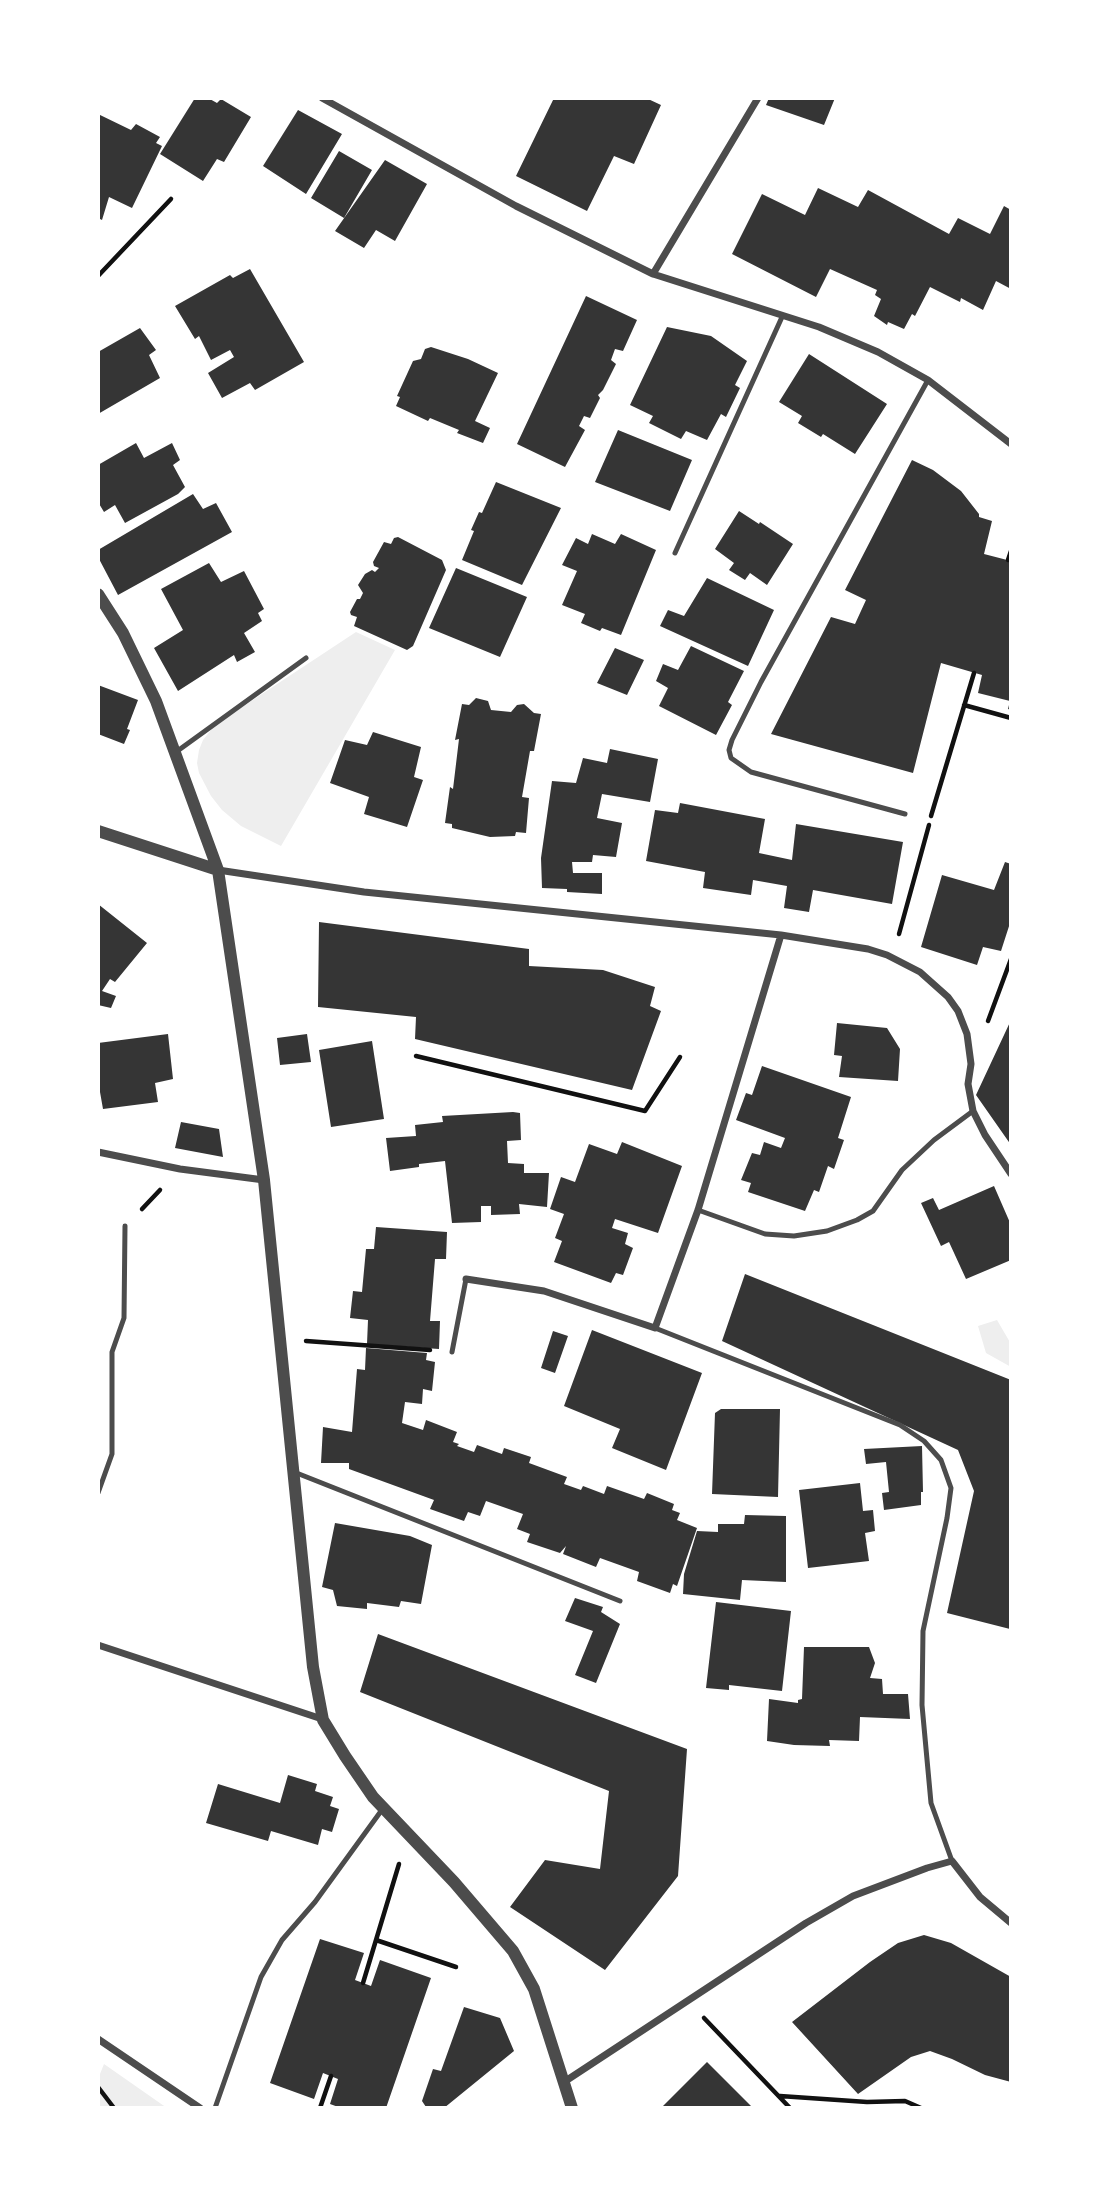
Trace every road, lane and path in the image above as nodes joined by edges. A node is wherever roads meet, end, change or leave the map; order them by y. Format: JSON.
{"nodes":[{"id":1,"x":322,"y":98,"type":"edge"},
{"id":2,"x":758,"y":98,"type":"edge"},
{"id":3,"x":171,"y":199,"type":"dead end"},
{"id":4,"x":653,"y":274,"type":"junction"},
{"id":5,"x":98,"y":275,"type":"edge"},
{"id":6,"x":782,"y":317,"type":"junction"},
{"id":7,"x":928,"y":380,"type":"junction"},
{"id":8,"x":1011,"y":444,"type":"edge"},
{"id":9,"x":1011,"y":551,"type":"edge"},
{"id":10,"x":675,"y":553,"type":"dead end"},
{"id":11,"x":1008,"y":560,"type":"dead end"},
{"id":12,"x":98,"y":594,"type":"edge"},
{"id":13,"x":306,"y":658,"type":"dead end"},
{"id":14,"x":974,"y":673,"type":"dead end"},
{"id":15,"x":964,"y":705,"type":"junction"},
{"id":16,"x":1011,"y":718,"type":"edge"},
{"id":17,"x":176,"y":752,"type":"junction"},
{"id":18,"x":905,"y":814,"type":"dead end"},
{"id":19,"x":98,"y":831,"type":"edge"},
{"id":20,"x":218,"y":870,"type":"junction"},
{"id":21,"x":907,"y":907,"type":"dead end"},
{"id":22,"x":781,"y":935,"type":"junction"},
{"id":23,"x":1011,"y":959,"type":"edge"},
{"id":24,"x":1006,"y":977,"type":"dead end"},
{"id":25,"x":416,"y":1056,"type":"dead end"},
{"id":26,"x":680,"y":1058,"type":"dead end"},
{"id":27,"x":973,"y":1111,"type":"junction"},
{"id":28,"x":98,"y":1152,"type":"edge"},
{"id":29,"x":180,"y":1169,"type":"junction"},
{"id":30,"x":1011,"y":1174,"type":"edge"},
{"id":31,"x":264,"y":1180,"type":"junction"},
{"id":32,"x":698,"y":1210,"type":"junction"},
{"id":33,"x":125,"y":1226,"type":"joint"},
{"id":34,"x":466,"y":1279,"type":"joint"},
{"id":35,"x":655,"y":1328,"type":"junction"},
{"id":36,"x":280,"y":1339,"type":"junction"},
{"id":37,"x":452,"y":1352,"type":"joint"},
{"id":38,"x":294,"y":1472,"type":"junction"},
{"id":39,"x":98,"y":1493,"type":"edge"},
{"id":40,"x":620,"y":1601,"type":"dead end"},
{"id":41,"x":98,"y":1645,"type":"edge"},
{"id":42,"x":323,"y":1720,"type":"junction"},
{"id":43,"x":384,"y":1807,"type":"junction"},
{"id":44,"x":952,"y":1861,"type":"junction"},
{"id":45,"x":395,"y":1877,"type":"dead end"},
{"id":46,"x":1011,"y":1923,"type":"edge"},
{"id":47,"x":376,"y":1940,"type":"junction"},
{"id":48,"x":456,"y":1967,"type":"dead end"},
{"id":49,"x":363,"y":1983,"type":"dead end"},
{"id":50,"x":688,"y":2001,"type":"junction"},
{"id":51,"x":98,"y":2039,"type":"edge"},
{"id":52,"x":331,"y":2076,"type":"dead end"},
{"id":53,"x":564,"y":2082,"type":"junction"},
{"id":54,"x":98,"y":2087,"type":"edge"},
{"id":55,"x":779,"y":2096,"type":"junction"},
{"id":56,"x":114,"y":2108,"type":"edge"},
{"id":57,"x":200,"y":2108,"type":"edge"},
{"id":58,"x":215,"y":2108,"type":"edge"},
{"id":59,"x":320,"y":2108,"type":"edge"},
{"id":60,"x":572,"y":2108,"type":"edge"},
{"id":61,"x":790,"y":2108,"type":"edge"},
{"id":62,"x":921,"y":2108,"type":"edge"}],
"edges":[{"from":1,"to":4,"type":"street"},
{"from":2,"to":4,"type":"street"},
{"from":3,"to":5,"type":"path"},
{"from":4,"to":6,"type":"street"},
{"from":6,"to":7,"type":"street"},
{"from":6,"to":10,"type":"lane"},
{"from":7,"to":8,"type":"street"},
{"from":7,"to":18,"type":"lane"},
{"from":9,"to":11,"type":"path"},
{"from":12,"to":17,"type":"street"},
{"from":13,"to":17,"type":"lane"},
{"from":14,"to":15,"type":"path"},
{"from":15,"to":16,"type":"path"},
{"from":15,"to":21,"type":"path"},
{"from":17,"to":20,"type":"street"},
{"from":19,"to":20,"type":"street"},
{"from":20,"to":22,"type":"street"},
{"from":20,"to":31,"type":"street"},
{"from":22,"to":27,"type":"street"},
{"from":22,"to":32,"type":"street"},
{"from":23,"to":24,"type":"path"},
{"from":25,"to":26,"type":"path"},
{"from":27,"to":30,"type":"street"},
{"from":27,"to":32,"type":"lane"},
{"from":28,"to":29,"type":"street"},
{"from":29,"to":31,"type":"street"},
{"from":29,"to":33,"type":"path"},
{"from":31,"to":36,"type":"street"},
{"from":32,"to":35,"type":"street"},
{"from":33,"to":39,"type":"lane"},
{"from":34,"to":35,"type":"street"},
{"from":34,"to":37,"type":"lane"},
{"from":35,"to":44,"type":"lane"},
{"from":36,"to":37,"type":"path"},
{"from":36,"to":38,"type":"street"},
{"from":38,"to":40,"type":"lane"},
{"from":38,"to":42,"type":"street"},
{"from":41,"to":42,"type":"street"},
{"from":42,"to":43,"type":"street"},
{"from":43,"to":53,"type":"street"},
{"from":43,"to":58,"type":"lane"},
{"from":44,"to":46,"type":"street"},
{"from":44,"to":50,"type":"street"},
{"from":45,"to":47,"type":"path"},
{"from":47,"to":48,"type":"path"},
{"from":47,"to":49,"type":"path"},
{"from":50,"to":53,"type":"street"},
{"from":50,"to":55,"type":"path"},
{"from":51,"to":57,"type":"street"},
{"from":52,"to":59,"type":"path"},
{"from":53,"to":60,"type":"street"},
{"from":54,"to":56,"type":"path"},
{"from":55,"to":61,"type":"path"},
{"from":55,"to":62,"type":"path"}]}
